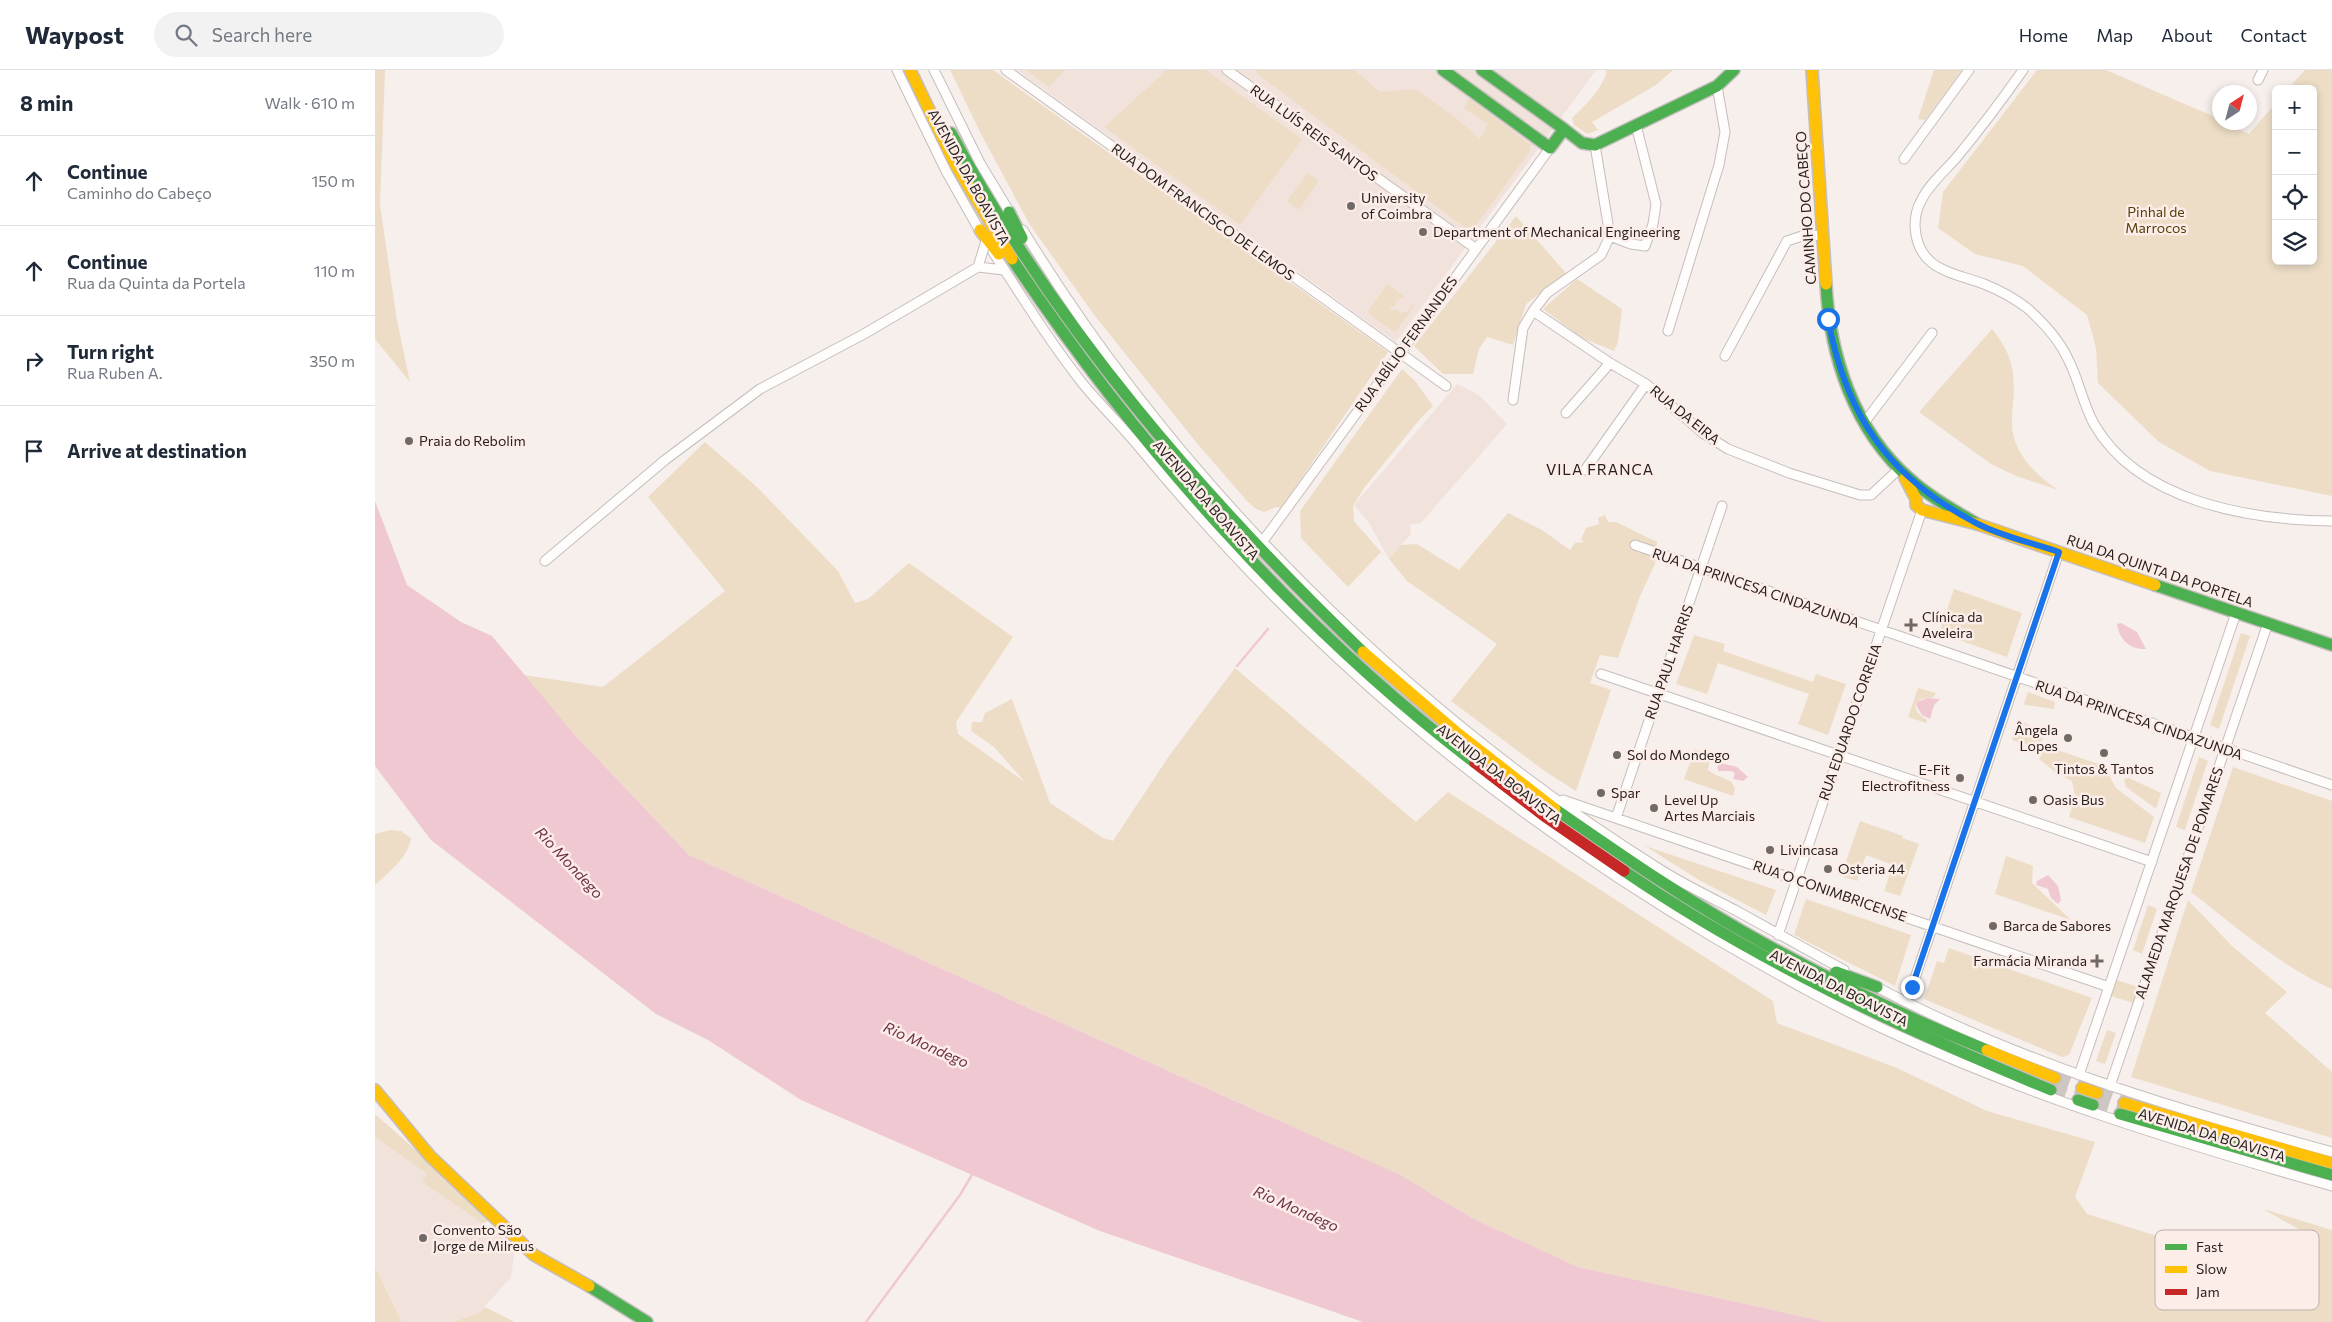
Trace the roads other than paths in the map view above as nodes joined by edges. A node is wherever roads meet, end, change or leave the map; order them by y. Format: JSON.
{"nodes":[{"id":1,"x":897,"y":70,"type":"edge"},
{"id":2,"x":910,"y":70,"type":"edge"},
{"id":3,"x":921,"y":70,"type":"edge"},
{"id":4,"x":934,"y":70,"type":"edge"},
{"id":5,"x":1006,"y":70,"type":"edge"},
{"id":6,"x":1227,"y":70,"type":"edge"},
{"id":7,"x":1443,"y":70,"type":"edge"},
{"id":8,"x":1482,"y":70,"type":"edge"},
{"id":9,"x":1735,"y":70,"type":"edge"},
{"id":10,"x":1812,"y":70,"type":"edge"},
{"id":11,"x":1969,"y":70,"type":"edge"},
{"id":12,"x":2023,"y":70,"type":"edge"},
{"id":13,"x":2263,"y":70,"type":"edge"},
{"id":14,"x":2259,"y":80,"type":"dead end"},
{"id":15,"x":1717,"y":86,"type":"junction"},
{"id":16,"x":1636,"y":125,"type":"junction"},
{"id":17,"x":1563,"y":129,"type":"junction"},
{"id":18,"x":1595,"y":145,"type":"junction"},
{"id":19,"x":1550,"y":148,"type":"junction"},
{"id":20,"x":1904,"y":159,"type":"dead end"},
{"id":21,"x":1009,"y":212,"type":"junction"},
{"id":22,"x":980,"y":230,"type":"junction"},
{"id":23,"x":1823,"y":235,"type":"junction"},
{"id":24,"x":1611,"y":236,"type":"junction"},
{"id":25,"x":986,"y":241,"type":"junction"},
{"id":26,"x":1475,"y":248,"type":"junction"},
{"id":27,"x":978,"y":267,"type":"junction"},
{"id":28,"x":1004,"y":270,"type":"junction"},
{"id":29,"x":1047,"y":288,"type":"junction"},
{"id":30,"x":1037,"y":296,"type":"junction"},
{"id":31,"x":1533,"y":310,"type":"junction"},
{"id":32,"x":1668,"y":331,"type":"dead end"},
{"id":33,"x":1932,"y":333,"type":"dead end"},
{"id":34,"x":1399,"y":354,"type":"junction"},
{"id":35,"x":1725,"y":356,"type":"dead end"},
{"id":36,"x":1610,"y":363,"type":"junction"},
{"id":37,"x":1646,"y":384,"type":"junction"},
{"id":38,"x":1446,"y":386,"type":"dead end"},
{"id":39,"x":1513,"y":400,"type":"dead end"},
{"id":40,"x":1566,"y":413,"type":"dead end"},
{"id":41,"x":1864,"y":423,"type":"junction"},
{"id":42,"x":1585,"y":470,"type":"dead end"},
{"id":43,"x":1901,"y":471,"type":"junction"},
{"id":44,"x":1929,"y":495,"type":"junction"},
{"id":45,"x":1916,"y":499,"type":"junction"},
{"id":46,"x":1722,"y":506,"type":"dead end"},
{"id":47,"x":1925,"y":510,"type":"junction"},
{"id":48,"x":2332,"y":521,"type":"edge"},
{"id":49,"x":1977,"y":524,"type":"junction"},
{"id":50,"x":1263,"y":541,"type":"junction"},
{"id":51,"x":1635,"y":545,"type":"dead end"},
{"id":52,"x":2059,"y":552,"type":"junction"},
{"id":53,"x":545,"y":561,"type":"dead end"},
{"id":54,"x":1700,"y":569,"type":"junction"},
{"id":55,"x":2237,"y":613,"type":"junction"},
{"id":56,"x":2268,"y":623,"type":"junction"},
{"id":57,"x":1881,"y":631,"type":"junction"},
{"id":58,"x":2332,"y":645,"type":"edge"},
{"id":59,"x":1601,"y":674,"type":"dead end"},
{"id":60,"x":2017,"y":677,"type":"junction"},
{"id":61,"x":1658,"y":694,"type":"junction"},
{"id":62,"x":2194,"y":738,"type":"junction"},
{"id":63,"x":2225,"y":749,"type":"junction"},
{"id":64,"x":1839,"y":755,"type":"junction"},
{"id":65,"x":2332,"y":785,"type":"edge"},
{"id":66,"x":1551,"y":796,"type":"junction"},
{"id":67,"x":1975,"y":802,"type":"junction"},
{"id":68,"x":1616,"y":818,"type":"junction"},
{"id":69,"x":2152,"y":862,"type":"junction"},
{"id":70,"x":1797,"y":880,"type":"junction"},
{"id":71,"x":1932,"y":926,"type":"junction"},
{"id":72,"x":1778,"y":935,"type":"junction"},
{"id":73,"x":1796,"y":960,"type":"junction"},
{"id":74,"x":1877,"y":987,"type":"junction"},
{"id":75,"x":1912,"y":987,"type":"dead end"},
{"id":76,"x":2109,"y":987,"type":"junction"},
{"id":77,"x":2079,"y":1075,"type":"junction"},
{"id":78,"x":2055,"y":1078,"type":"tunnel mouth"},
{"id":79,"x":2110,"y":1086,"type":"junction"},
{"id":80,"x":2082,"y":1088,"type":"tunnel mouth"},
{"id":81,"x":375,"y":1090,"type":"edge"},
{"id":82,"x":2051,"y":1090,"type":"tunnel mouth"},
{"id":83,"x":2097,"y":1093,"type":"tunnel mouth"},
{"id":84,"x":2079,"y":1100,"type":"tunnel mouth"},
{"id":85,"x":2093,"y":1105,"type":"tunnel mouth"},
{"id":86,"x":2332,"y":1152,"type":"edge"},
{"id":87,"x":2332,"y":1163,"type":"edge"},
{"id":88,"x":2332,"y":1175,"type":"edge"},
{"id":89,"x":2332,"y":1186,"type":"edge"},
{"id":90,"x":647,"y":1322,"type":"edge"}],
"edges":[{"from":1,"to":22,"type":"street","name":"AVENIDA DA BOAVISTA"},
{"from":2,"to":30,"type":"main road","name":"AVENIDA DA BOAVISTA"},
{"from":3,"to":29,"type":"main road","name":"AVENIDA DA BOAVISTA"},
{"from":4,"to":21,"type":"street","name":"AVENIDA DA BOAVISTA"},
{"from":5,"to":34,"type":"street","name":"RUA DOM FRANCISCO DE LEMOS"},
{"from":6,"to":26,"type":"street","name":"RUA LUÍS REIS SANTOS"},
{"from":7,"to":19,"type":"main road"},
{"from":8,"to":17,"type":"main road"},
{"from":9,"to":15,"type":"main road"},
{"from":10,"to":23,"type":"main road","name":"CAMINHO DO CABEÇO"},
{"from":11,"to":20,"type":"street"},
{"from":12,"to":48,"type":"street"},
{"from":13,"to":14,"type":"street"},
{"from":15,"to":16,"type":"main road"},
{"from":15,"to":32,"type":"street"},
{"from":16,"to":18,"type":"main road"},
{"from":16,"to":24,"type":"street"},
{"from":17,"to":18,"type":"main road"},
{"from":17,"to":19,"type":"main road"},
{"from":18,"to":24,"type":"street"},
{"from":19,"to":26,"type":"street","name":"RUA ABÍLIO FERNANDES"},
{"from":21,"to":29,"type":"main road"},
{"from":21,"to":50,"type":"street","name":"AVENIDA DA BOAVISTA"},
{"from":22,"to":25,"type":"street","name":"AVENIDA DA BOAVISTA"},
{"from":22,"to":30,"type":"main road"},
{"from":23,"to":35,"type":"street"},
{"from":23,"to":41,"type":"main road","name":"CAMINHO DO CABEÇO"},
{"from":24,"to":31,"type":"street"},
{"from":25,"to":27,"type":"street"},
{"from":25,"to":28,"type":"street","name":"AVENIDA DA BOAVISTA"},
{"from":26,"to":34,"type":"street","name":"RUA ABÍLIO FERNANDES"},
{"from":27,"to":28,"type":"street"},
{"from":27,"to":53,"type":"street"},
{"from":28,"to":89,"type":"street","name":"AVENIDA DA BOAVISTA"},
{"from":29,"to":73,"type":"main road","name":"AVENIDA DA BOAVISTA"},
{"from":30,"to":82,"type":"main road","name":"AVENIDA DA BOAVISTA"},
{"from":31,"to":36,"type":"street","name":"RUA DA EIRA"},
{"from":31,"to":39,"type":"street"},
{"from":33,"to":41,"type":"street"},
{"from":34,"to":38,"type":"street","name":"RUA DOM FRANCISCO DE LEMOS"},
{"from":34,"to":50,"type":"street","name":"RUA ABÍLIO FERNANDES"},
{"from":36,"to":37,"type":"street","name":"RUA DA EIRA"},
{"from":36,"to":40,"type":"street"},
{"from":37,"to":42,"type":"street"},
{"from":37,"to":43,"type":"street","name":"RUA DA EIRA"},
{"from":41,"to":43,"type":"main road","name":"CAMINHO DO CABEÇO"},
{"from":43,"to":44,"type":"main road","name":"CAMINHO DO CABEÇO"},
{"from":43,"to":45,"type":"main road","name":"CAMINHO DO CABEÇO"},
{"from":44,"to":45,"type":"main road"},
{"from":44,"to":47,"type":"main road"},
{"from":44,"to":49,"type":"main road","name":"RUA DA QUINTA DA PORTELA"},
{"from":45,"to":47,"type":"main road"},
{"from":46,"to":54,"type":"street","name":"RUA PAUL HARRIS"},
{"from":47,"to":49,"type":"main road","name":"RUA DA QUINTA DA PORTELA"},
{"from":47,"to":57,"type":"street","name":"RUA EDUARDO CORREIA"},
{"from":49,"to":52,"type":"main road","name":"RUA DA QUINTA DA PORTELA"},
{"from":50,"to":66,"type":"street","name":"AVENIDA DA BOAVISTA"},
{"from":51,"to":54,"type":"street","name":"RUA DA PRINCESA CINDAZUNDA"},
{"from":52,"to":55,"type":"main road","name":"RUA DA QUINTA DA PORTELA"},
{"from":52,"to":60,"type":"street"},
{"from":54,"to":57,"type":"street","name":"RUA DA PRINCESA CINDAZUNDA"},
{"from":54,"to":61,"type":"street","name":"RUA PAUL HARRIS"},
{"from":55,"to":56,"type":"main road","name":"RUA DA QUINTA DA PORTELA"},
{"from":55,"to":62,"type":"street"},
{"from":56,"to":58,"type":"main road","name":"RUA DA QUINTA DA PORTELA"},
{"from":56,"to":63,"type":"street","name":"ALAMEDA MARQUESA DE POMARES"},
{"from":57,"to":60,"type":"street","name":"RUA DA PRINCESA CINDAZUNDA"},
{"from":57,"to":64,"type":"street","name":"RUA EDUARDO CORREIA"},
{"from":59,"to":61,"type":"street"},
{"from":60,"to":62,"type":"street","name":"RUA DA PRINCESA CINDAZUNDA"},
{"from":60,"to":67,"type":"street"},
{"from":61,"to":64,"type":"street"},
{"from":61,"to":68,"type":"street","name":"RUA PAUL HARRIS"},
{"from":62,"to":63,"type":"street","name":"RUA DA PRINCESA CINDAZUNDA"},
{"from":62,"to":69,"type":"street"},
{"from":63,"to":65,"type":"street","name":"RUA DA PRINCESA CINDAZUNDA"},
{"from":63,"to":79,"type":"street","name":"ALAMEDA MARQUESA DE POMARES"},
{"from":64,"to":67,"type":"street"},
{"from":64,"to":70,"type":"street","name":"RUA EDUARDO CORREIA"},
{"from":66,"to":68,"type":"street","name":"RUA O CONIMBRICENSE"},
{"from":66,"to":72,"type":"street","name":"AVENIDA DA BOAVISTA"},
{"from":67,"to":69,"type":"street"},
{"from":67,"to":71,"type":"street"},
{"from":68,"to":70,"type":"street","name":"RUA O CONIMBRICENSE"},
{"from":69,"to":76,"type":"street"},
{"from":70,"to":71,"type":"street","name":"RUA O CONIMBRICENSE"},
{"from":70,"to":72,"type":"street","name":"RUA EDUARDO CORREIA"},
{"from":71,"to":75,"type":"street"},
{"from":71,"to":76,"type":"street","name":"RUA O CONIMBRICENSE"},
{"from":72,"to":74,"type":"street","name":"AVENIDA DA BOAVISTA"},
{"from":73,"to":74,"type":"main road"},
{"from":73,"to":78,"type":"main road","name":"AVENIDA DA BOAVISTA"},
{"from":74,"to":77,"type":"street","name":"AVENIDA DA BOAVISTA"},
{"from":76,"to":77,"type":"street"},
{"from":77,"to":79,"type":"street","name":"AVENIDA DA BOAVISTA"},
{"from":79,"to":86,"type":"street","name":"AVENIDA DA BOAVISTA"},
{"from":80,"to":83,"type":"main road"},
{"from":81,"to":90,"type":"main road"},
{"from":84,"to":85,"type":"main road"},
{"from":87,"to":88,"type":"main road","name":"AVENIDA DA BOAVISTA"}]}
